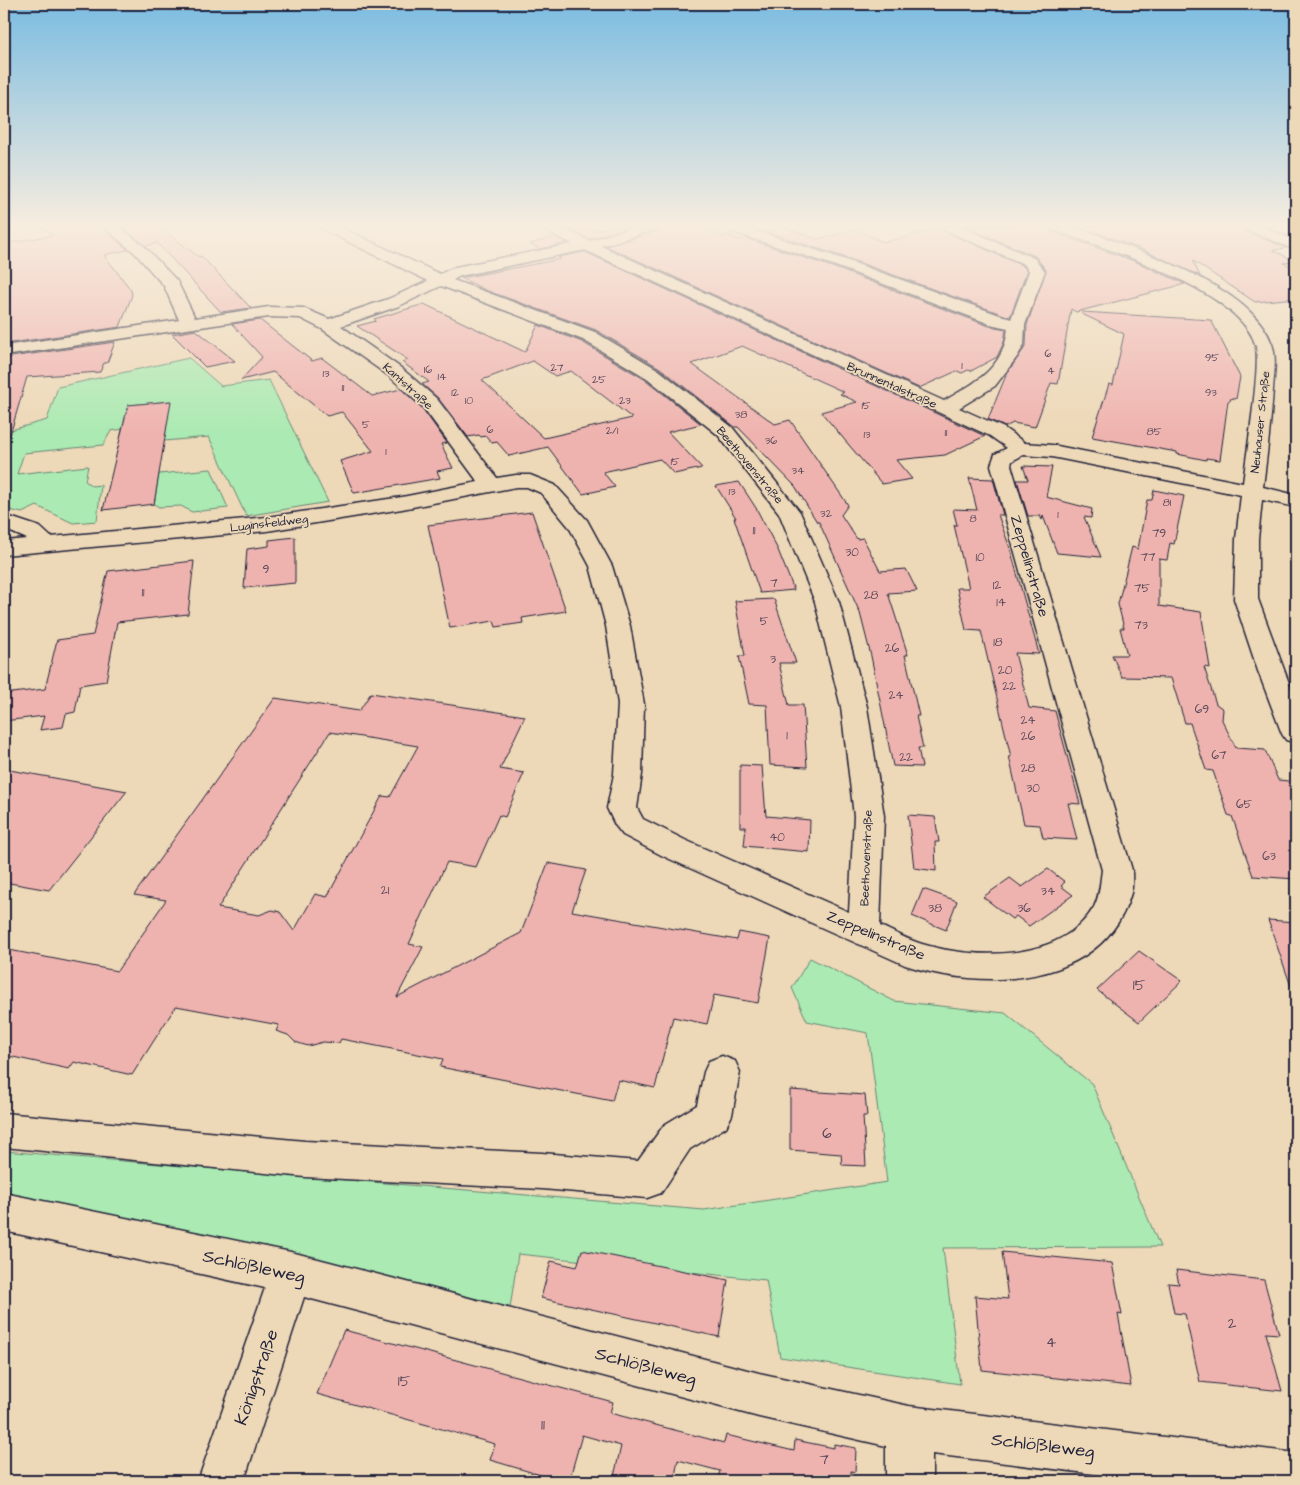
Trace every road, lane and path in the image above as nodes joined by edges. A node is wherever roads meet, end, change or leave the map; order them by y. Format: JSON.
{"nodes":[{"id":1,"x":176,"y":295,"type":"edge"},
{"id":2,"x":407,"y":295,"type":"edge"},
{"id":3,"x":479,"y":295,"type":"edge"},
{"id":4,"x":694,"y":295,"type":"edge"},
{"id":5,"x":929,"y":295,"type":"edge"},
{"id":6,"x":1027,"y":295,"type":"edge"},
{"id":7,"x":1219,"y":295,"type":"edge"},
{"id":8,"x":189,"y":324,"type":"junction"},
{"id":9,"x":328,"y":324,"type":"junction"},
{"id":10,"x":1017,"y":325,"type":"junction"},
{"id":11,"x":4,"y":351,"type":"edge"},
{"id":12,"x":944,"y":409,"type":"junction"},
{"id":13,"x":1020,"y":449,"type":"junction"},
{"id":14,"x":492,"y":486,"type":"junction"},
{"id":15,"x":1252,"y":490,"type":"junction"},
{"id":16,"x":1296,"y":501,"type":"edge"},
{"id":17,"x":4,"y":522,"type":"edge"},
{"id":18,"x":45,"y":543,"type":"junction"},
{"id":19,"x":4,"y":548,"type":"edge"},
{"id":20,"x":1296,"y":734,"type":"edge"},
{"id":21,"x":864,"y":931,"type":"junction"},
{"id":22,"x":722,"y":1072,"type":"dead end"},
{"id":23,"x":4,"y":1130,"type":"edge"},
{"id":24,"x":4,"y":1212,"type":"edge"},
{"id":25,"x":291,"y":1273,"type":"junction"},
{"id":26,"x":909,"y":1429,"type":"junction"},
{"id":27,"x":1296,"y":1476,"type":"edge"},
{"id":28,"x":221,"y":1481,"type":"edge"},
{"id":29,"x":909,"y":1481,"type":"edge"}],
"edges":[{"from":1,"to":8,"type":"street"},
{"from":2,"to":9,"type":"street"},
{"from":3,"to":21,"type":"street","name":"Beethovenstraße"},
{"from":4,"to":12,"type":"street","name":"Brunnentalstraße"},
{"from":5,"to":10,"type":"street"},
{"from":6,"to":10,"type":"street"},
{"from":7,"to":15,"type":"street","name":"Neuhauser Straße"},
{"from":8,"to":9,"type":"street","name":"Kantstraße"},
{"from":8,"to":11,"type":"street","name":"Kantstraße"},
{"from":9,"to":14,"type":"street","name":"Kantstraße"},
{"from":10,"to":12,"type":"street"},
{"from":12,"to":13,"type":"street","name":"Brunnentalstraße"},
{"from":13,"to":15,"type":"street"},
{"from":13,"to":21,"type":"street","name":"Zeppelinstraße"},
{"from":14,"to":18,"type":"street","name":"Luginsfeldweg"},
{"from":14,"to":21,"type":"street","name":"Zeppelinstraße"},
{"from":15,"to":16,"type":"street"},
{"from":15,"to":20,"type":"street","name":"Neuhauser Straße"},
{"from":17,"to":18,"type":"street"},
{"from":18,"to":19,"type":"street","name":"Luginsfeldweg"},
{"from":22,"to":23,"type":"street"},
{"from":24,"to":25,"type":"street","name":"Schlößleweg"},
{"from":25,"to":26,"type":"street","name":"Schlößleweg"},
{"from":25,"to":28,"type":"street","name":"Königstraße"},
{"from":26,"to":27,"type":"street","name":"Schlößleweg"},
{"from":26,"to":29,"type":"street"}]}
